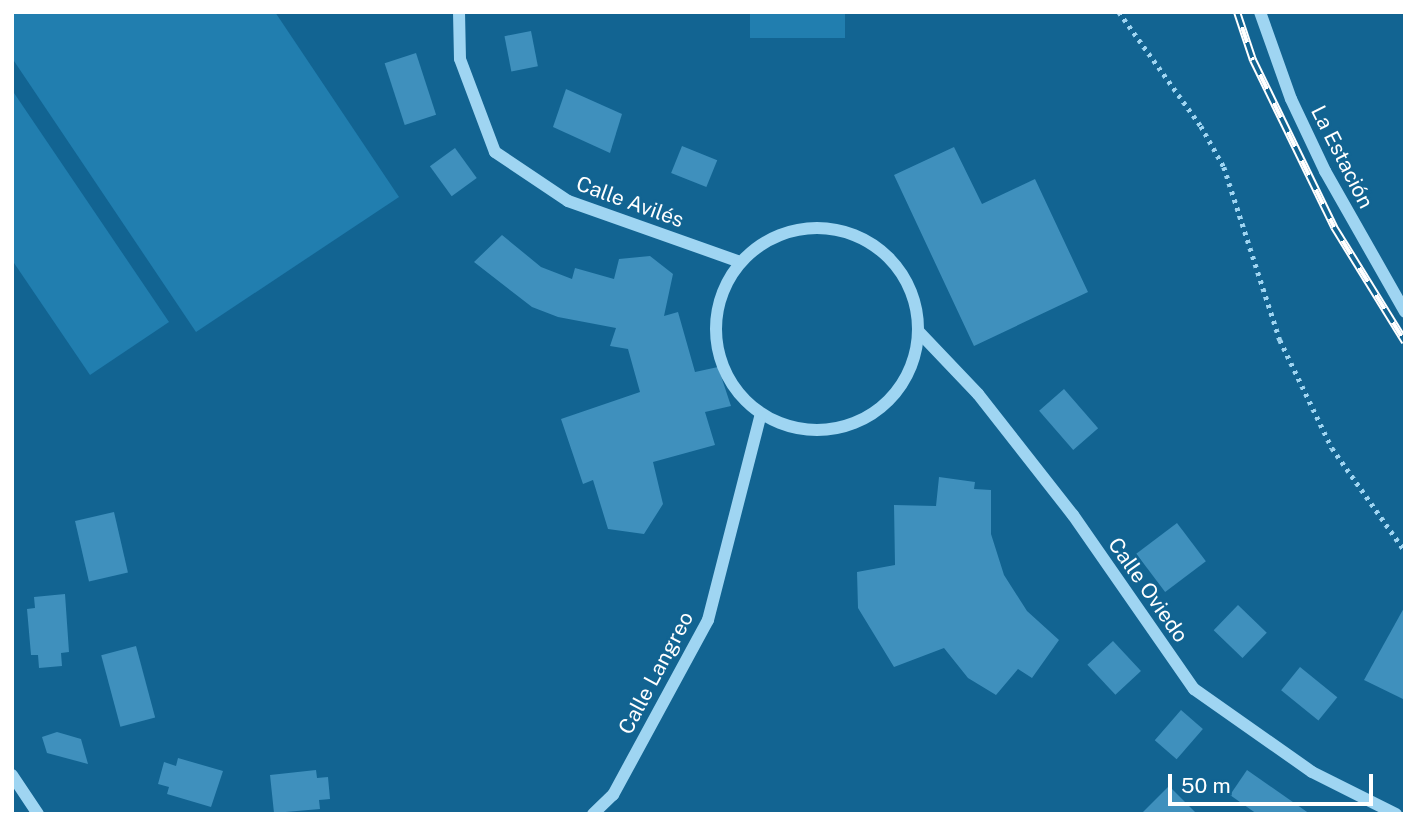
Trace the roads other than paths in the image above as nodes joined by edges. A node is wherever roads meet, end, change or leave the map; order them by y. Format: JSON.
{"nodes":[{"id":1,"x":458,"y":12,"type":"edge"},
{"id":2,"x":1260,"y":12,"type":"edge"},
{"id":3,"x":740,"y":262,"type":"junction"},
{"id":4,"x":1405,"y":312,"type":"edge"},
{"id":5,"x":918,"y":331,"type":"junction"},
{"id":6,"x":760,"y":417,"type":"junction"},
{"id":7,"x":12,"y":775,"type":"edge"},
{"id":8,"x":38,"y":814,"type":"edge"},
{"id":9,"x":593,"y":814,"type":"edge"},
{"id":10,"x":1396,"y":814,"type":"edge"}],
"edges":[{"from":1,"to":3,"type":"street","name":"Calle Avilés"},
{"from":2,"to":4,"type":"street","name":"La Estación"},
{"from":3,"to":5,"type":"street"},
{"from":3,"to":6,"type":"street"},
{"from":5,"to":6,"type":"street"},
{"from":5,"to":10,"type":"street","name":"Calle Oviedo"},
{"from":6,"to":9,"type":"street","name":"Calle Langreo"},
{"from":7,"to":8,"type":"street"}]}
